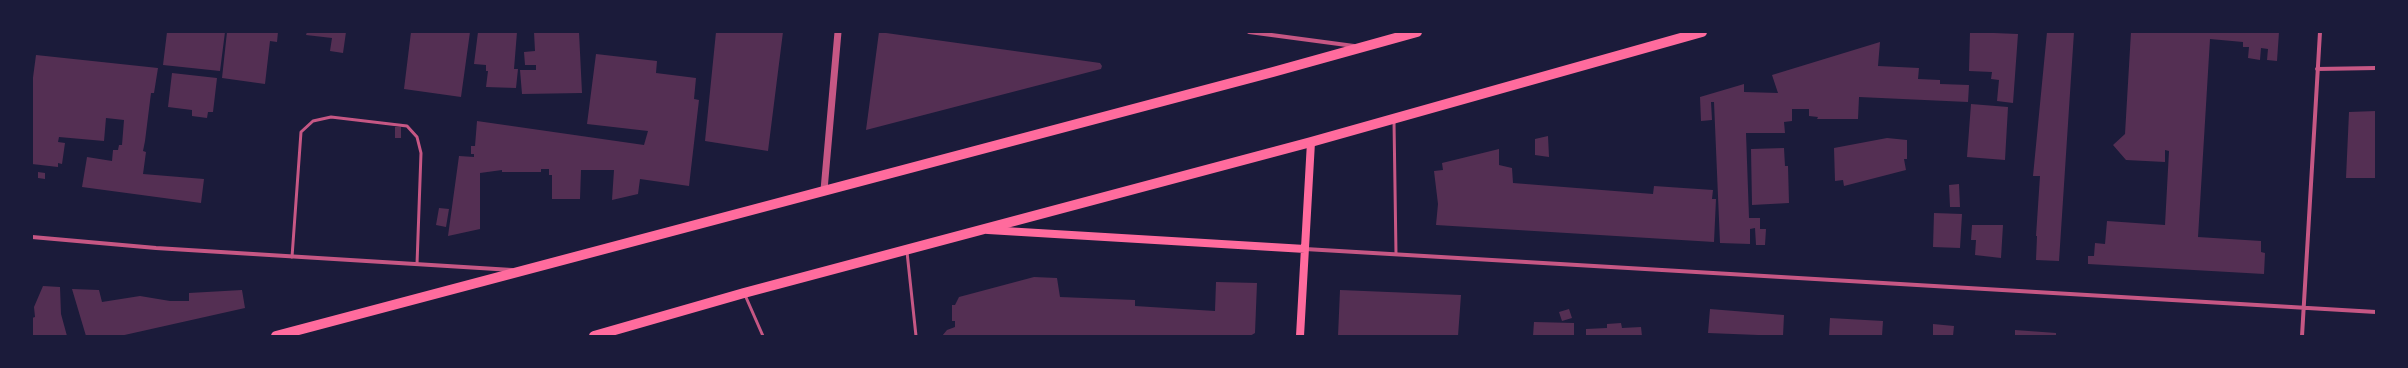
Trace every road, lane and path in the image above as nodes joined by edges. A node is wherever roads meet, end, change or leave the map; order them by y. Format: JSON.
{"nodes":[{"id":1,"x":838,"y":32,"type":"edge"},
{"id":2,"x":1249,"y":32,"type":"edge"},
{"id":3,"x":1416,"y":32,"type":"edge"},
{"id":4,"x":1702,"y":32,"type":"edge"},
{"id":5,"x":2320,"y":32,"type":"edge"},
{"id":6,"x":1689,"y":34,"type":"edge"},
{"id":7,"x":1364,"y":47,"type":"junction"},
{"id":8,"x":2376,"y":68,"type":"edge"},
{"id":9,"x":2317,"y":69,"type":"junction"},
{"id":10,"x":1394,"y":119,"type":"junction"},
{"id":11,"x":1311,"y":142,"type":"junction"},
{"id":12,"x":824,"y":190,"type":"junction"},
{"id":13,"x":986,"y":230,"type":"junction"},
{"id":14,"x":32,"y":237,"type":"edge"},
{"id":15,"x":1305,"y":249,"type":"junction"},
{"id":16,"x":907,"y":251,"type":"junction"},
{"id":17,"x":1396,"y":254,"type":"junction"},
{"id":18,"x":292,"y":257,"type":"junction"},
{"id":19,"x":417,"y":264,"type":"junction"},
{"id":20,"x":522,"y":270,"type":"junction"},
{"id":21,"x":744,"y":293,"type":"junction"},
{"id":22,"x":2303,"y":308,"type":"junction"},
{"id":23,"x":2376,"y":312,"type":"edge"},
{"id":24,"x":276,"y":336,"type":"edge"},
{"id":25,"x":594,"y":336,"type":"edge"},
{"id":26,"x":763,"y":336,"type":"edge"},
{"id":27,"x":916,"y":336,"type":"edge"},
{"id":28,"x":1300,"y":336,"type":"edge"},
{"id":29,"x":2302,"y":336,"type":"edge"}],
"edges":[{"from":1,"to":12,"type":"street"},
{"from":2,"to":7,"type":"street"},
{"from":3,"to":7,"type":"main road"},
{"from":4,"to":6,"type":"main road"},
{"from":5,"to":9,"type":"street"},
{"from":6,"to":10,"type":"main road"},
{"from":7,"to":12,"type":"main road"},
{"from":8,"to":9,"type":"street"},
{"from":9,"to":22,"type":"street"},
{"from":10,"to":11,"type":"main road"},
{"from":10,"to":17,"type":"lane"},
{"from":11,"to":13,"type":"main road"},
{"from":11,"to":15,"type":"main road"},
{"from":12,"to":20,"type":"main road"},
{"from":13,"to":15,"type":"main road"},
{"from":13,"to":16,"type":"main road"},
{"from":14,"to":18,"type":"street"},
{"from":15,"to":17,"type":"street"},
{"from":15,"to":28,"type":"main road"},
{"from":16,"to":21,"type":"main road"},
{"from":16,"to":27,"type":"lane"},
{"from":17,"to":22,"type":"street"},
{"from":18,"to":19,"type":"street"},
{"from":18,"to":19,"type":"lane"},
{"from":19,"to":20,"type":"street"},
{"from":20,"to":24,"type":"main road"},
{"from":21,"to":25,"type":"main road"},
{"from":21,"to":26,"type":"lane"},
{"from":22,"to":23,"type":"street"},
{"from":22,"to":29,"type":"street"}]}
